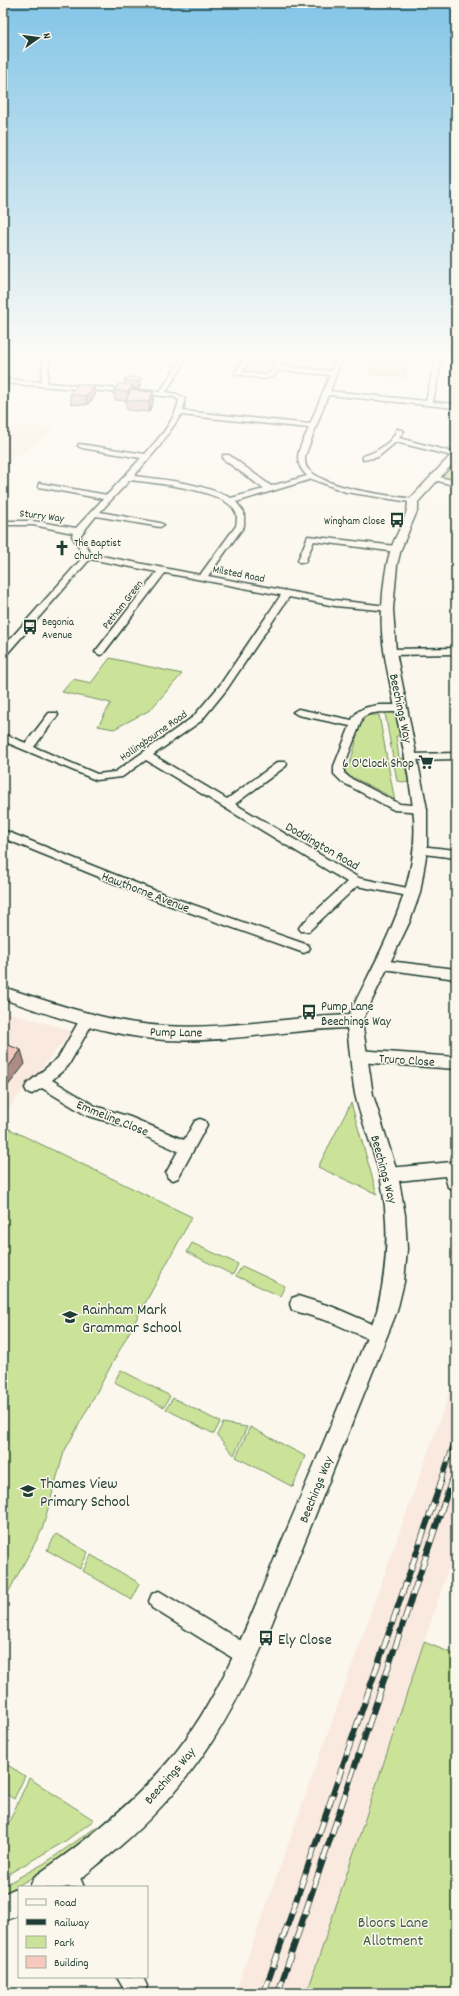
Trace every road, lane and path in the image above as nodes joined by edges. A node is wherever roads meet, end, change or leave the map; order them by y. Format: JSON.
{"nodes":[{"id":1,"x":107,"y":450,"type":"edge"},
{"id":2,"x":152,"y":450,"type":"edge"},
{"id":3,"x":304,"y":450,"type":"edge"},
{"id":4,"x":382,"y":450,"type":"edge"},
{"id":5,"x":437,"y":450,"type":"edge"},
{"id":6,"x":456,"y":455,"type":"edge"},
{"id":7,"x":147,"y":457,"type":"junction"},
{"id":8,"x":366,"y":458,"type":"dead end"},
{"id":9,"x":216,"y":459,"type":"dead end"},
{"id":10,"x":128,"y":477,"type":"junction"},
{"id":11,"x":310,"y":477,"type":"junction"},
{"id":12,"x":434,"y":478,"type":"junction"},
{"id":13,"x":456,"y":484,"type":"edge"},
{"id":14,"x":42,"y":485,"type":"dead end"},
{"id":15,"x":270,"y":488,"type":"junction"},
{"id":16,"x":108,"y":498,"type":"junction"},
{"id":17,"x":231,"y":501,"type":"junction"},
{"id":18,"x":413,"y":501,"type":"junction"},
{"id":19,"x":94,"y":513,"type":"junction"},
{"id":20,"x":3,"y":523,"type":"edge"},
{"id":21,"x":160,"y":525,"type":"dead end"},
{"id":22,"x":315,"y":529,"type":"dead end"},
{"id":23,"x":78,"y":531,"type":"junction"},
{"id":24,"x":312,"y":538,"type":"junction"},
{"id":25,"x":396,"y":549,"type":"junction"},
{"id":26,"x":88,"y":556,"type":"junction"},
{"id":27,"x":302,"y":560,"type":"dead end"},
{"id":28,"x":163,"y":570,"type":"junction"},
{"id":29,"x":202,"y":578,"type":"junction"},
{"id":30,"x":286,"y":594,"type":"junction"},
{"id":31,"x":387,"y":609,"type":"junction"},
{"id":32,"x":456,"y":651,"type":"edge"},
{"id":33,"x":100,"y":652,"type":"dead end"},
{"id":34,"x":390,"y":652,"type":"junction"},
{"id":35,"x":3,"y":653,"type":"edge"},
{"id":36,"x":402,"y":708,"type":"junction"},
{"id":37,"x":298,"y":712,"type":"dead end"},
{"id":38,"x":53,"y":715,"type":"dead end"},
{"id":39,"x":355,"y":724,"type":"junction"},
{"id":40,"x":3,"y":738,"type":"edge"},
{"id":41,"x":28,"y":748,"type":"junction"},
{"id":42,"x":145,"y":756,"type":"junction"},
{"id":43,"x":456,"y":756,"type":"edge"},
{"id":44,"x":412,"y":757,"type":"junction"},
{"id":45,"x":282,"y":764,"type":"dead end"},
{"id":46,"x":226,"y":805,"type":"junction"},
{"id":47,"x":420,"y":809,"type":"junction"},
{"id":48,"x":3,"y":834,"type":"edge"},
{"id":49,"x":420,"y":850,"type":"junction"},
{"id":50,"x":456,"y":854,"type":"edge"},
{"id":51,"x":355,"y":881,"type":"junction"},
{"id":52,"x":413,"y":893,"type":"junction"},
{"id":53,"x":298,"y":935,"type":"junction"},
{"id":54,"x":304,"y":948,"type":"dead end"},
{"id":55,"x":380,"y":965,"type":"junction"},
{"id":56,"x":456,"y":974,"type":"edge"},
{"id":57,"x":3,"y":993,"type":"edge"},
{"id":58,"x":88,"y":1018,"type":"junction"},
{"id":59,"x":354,"y":1021,"type":"junction"},
{"id":60,"x":358,"y":1056,"type":"junction"},
{"id":61,"x":456,"y":1063,"type":"edge"},
{"id":62,"x":200,"y":1125,"type":"dead end"},
{"id":63,"x":187,"y":1148,"type":"junction"},
{"id":64,"x":173,"y":1173,"type":"dead end"},
{"id":65,"x":389,"y":1175,"type":"junction"},
{"id":66,"x":453,"y":1182,"type":"dead end"},
{"id":67,"x":298,"y":1304,"type":"dead end"},
{"id":68,"x":378,"y":1334,"type":"junction"},
{"id":69,"x":159,"y":1601,"type":"dead end"},
{"id":70,"x":246,"y":1655,"type":"junction"},
{"id":71,"x":70,"y":1880,"type":"edge"},
{"id":72,"x":48,"y":1886,"type":"edge"},
{"id":73,"x":18,"y":1900,"type":"edge"},
{"id":74,"x":3,"y":1908,"type":"edge"}],
"edges":[{"from":1,"to":7,"type":"street"},
{"from":2,"to":7,"type":"street"},
{"from":3,"to":11,"type":"street"},
{"from":4,"to":8,"type":"street"},
{"from":5,"to":6,"type":"street"},
{"from":6,"to":12,"type":"street"},
{"from":7,"to":10,"type":"street"},
{"from":9,"to":15,"type":"street"},
{"from":10,"to":16,"type":"street"},
{"from":10,"to":17,"type":"street"},
{"from":11,"to":15,"type":"street"},
{"from":11,"to":18,"type":"street"},
{"from":12,"to":13,"type":"street"},
{"from":12,"to":18,"type":"street"},
{"from":14,"to":16,"type":"street"},
{"from":15,"to":17,"type":"street"},
{"from":16,"to":19,"type":"street"},
{"from":17,"to":29,"type":"street"},
{"from":18,"to":25,"type":"street","name":"Beechings Way"},
{"from":19,"to":21,"type":"street"},
{"from":19,"to":23,"type":"street"},
{"from":20,"to":23,"type":"street","name":"Sturry Way"},
{"from":22,"to":24,"type":"street"},
{"from":23,"to":26,"type":"street"},
{"from":24,"to":25,"type":"street"},
{"from":24,"to":27,"type":"street"},
{"from":25,"to":31,"type":"street","name":"Beechings Way"},
{"from":26,"to":28,"type":"street","name":"Milsted Road"},
{"from":26,"to":35,"type":"street"},
{"from":28,"to":29,"type":"street","name":"Milsted Road"},
{"from":28,"to":33,"type":"street","name":"Petham Green"},
{"from":29,"to":30,"type":"street","name":"Milsted Road"},
{"from":30,"to":31,"type":"street","name":"Milsted Road"},
{"from":30,"to":42,"type":"street","name":"Hollingbourne Road"},
{"from":31,"to":34,"type":"street","name":"Beechings Way"},
{"from":32,"to":34,"type":"street"},
{"from":34,"to":36,"type":"street","name":"Beechings Way"},
{"from":36,"to":39,"type":"street"},
{"from":36,"to":44,"type":"street","name":"Beechings Way"},
{"from":37,"to":39,"type":"street"},
{"from":38,"to":41,"type":"street"},
{"from":39,"to":47,"type":"street"},
{"from":40,"to":41,"type":"street","name":"Hollingbourne Road"},
{"from":41,"to":42,"type":"street","name":"Hollingbourne Road"},
{"from":42,"to":46,"type":"street","name":"Doddington Road"},
{"from":43,"to":44,"type":"street"},
{"from":44,"to":47,"type":"street","name":"Beechings Way"},
{"from":45,"to":46,"type":"street"},
{"from":46,"to":51,"type":"street","name":"Doddington Road"},
{"from":47,"to":49,"type":"street","name":"Beechings Way"},
{"from":48,"to":53,"type":"street","name":"Hawthorne Avenue"},
{"from":49,"to":50,"type":"street"},
{"from":49,"to":52,"type":"street","name":"Beechings Way"},
{"from":51,"to":52,"type":"street","name":"Doddington Road"},
{"from":51,"to":53,"type":"street"},
{"from":52,"to":55,"type":"street","name":"Beechings Way"},
{"from":53,"to":54,"type":"street","name":"Hawthorne Avenue"},
{"from":55,"to":56,"type":"street"},
{"from":55,"to":59,"type":"street","name":"Beechings Way"},
{"from":57,"to":58,"type":"street","name":"Pump Lane"},
{"from":58,"to":59,"type":"street","name":"Pump Lane"},
{"from":58,"to":63,"type":"street","name":"Emmeline Close"},
{"from":59,"to":60,"type":"street","name":"Beechings Way"},
{"from":60,"to":61,"type":"street","name":"Truro Close"},
{"from":60,"to":65,"type":"street","name":"Beechings Way"},
{"from":62,"to":63,"type":"street"},
{"from":63,"to":64,"type":"street"},
{"from":65,"to":66,"type":"street"},
{"from":65,"to":68,"type":"street","name":"Beechings Way"},
{"from":67,"to":68,"type":"street"},
{"from":68,"to":70,"type":"street","name":"Beechings Way"},
{"from":69,"to":70,"type":"street"},
{"from":70,"to":71,"type":"street","name":"Beechings Way"},
{"from":71,"to":72,"type":"street","name":"Beechings Way"},
{"from":73,"to":74,"type":"street"}]}
